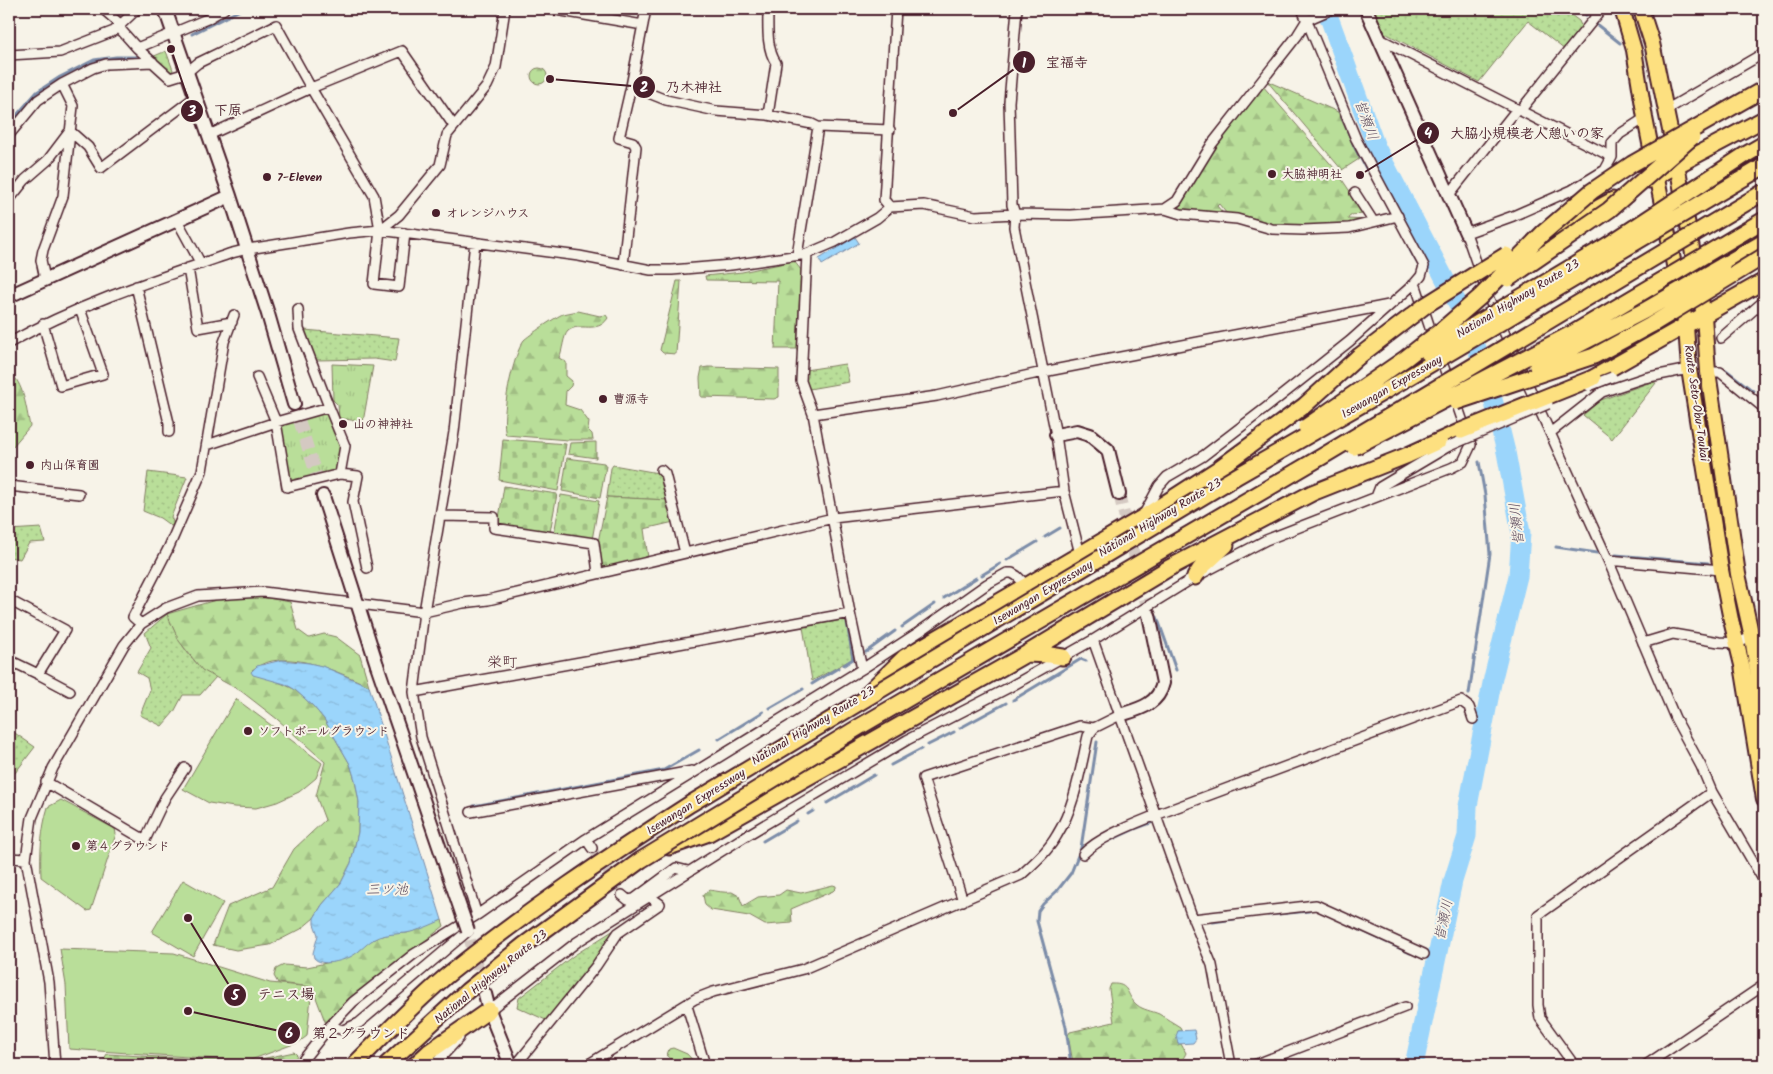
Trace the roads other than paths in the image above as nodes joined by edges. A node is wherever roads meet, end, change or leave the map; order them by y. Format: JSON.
{"nodes":[{"id":1,"x":103,"y":9,"type":"edge"},
{"id":2,"x":137,"y":9,"type":"edge"},
{"id":3,"x":165,"y":9,"type":"edge"},
{"id":4,"x":224,"y":9,"type":"edge"},
{"id":5,"x":505,"y":9,"type":"edge"},
{"id":6,"x":550,"y":9,"type":"edge"},
{"id":7,"x":646,"y":9,"type":"edge"},
{"id":8,"x":768,"y":9,"type":"edge"},
{"id":9,"x":896,"y":9,"type":"edge"},
{"id":10,"x":1017,"y":9,"type":"edge"},
{"id":11,"x":1302,"y":9,"type":"edge"},
{"id":12,"x":1332,"y":9,"type":"edge"},
{"id":13,"x":1366,"y":9,"type":"edge"},
{"id":14,"x":1602,"y":9,"type":"edge"},
{"id":15,"x":1622,"y":9,"type":"edge"},
{"id":16,"x":1641,"y":9,"type":"edge"},
{"id":17,"x":1307,"y":20,"type":"junction"},
{"id":18,"x":120,"y":24,"type":"junction"},
{"id":19,"x":643,"y":25,"type":"junction"},
{"id":20,"x":172,"y":33,"type":"junction"},
{"id":21,"x":1380,"y":39,"type":"junction"},
{"id":22,"x":137,"y":48,"type":"junction"},
{"id":23,"x":1764,"y":53,"type":"edge"},
{"id":24,"x":9,"y":55,"type":"edge"},
{"id":25,"x":153,"y":62,"type":"junction"},
{"id":26,"x":186,"y":73,"type":"junction"},
{"id":27,"x":1764,"y":80,"type":"edge"},
{"id":28,"x":62,"y":84,"type":"junction"},
{"id":29,"x":631,"y":86,"type":"junction"},
{"id":30,"x":310,"y":88,"type":"junction"},
{"id":31,"x":1764,"y":89,"type":"edge"},
{"id":32,"x":195,"y":97,"type":"junction"},
{"id":33,"x":1764,"y":108,"type":"edge"},
{"id":34,"x":1519,"y":110,"type":"junction"},
{"id":35,"x":1666,"y":110,"type":"junction"},
{"id":36,"x":768,"y":115,"type":"junction"},
{"id":37,"x":1645,"y":118,"type":"junction"},
{"id":38,"x":1764,"y":118,"type":"edge"},
{"id":39,"x":454,"y":126,"type":"junction"},
{"id":40,"x":818,"y":127,"type":"junction"},
{"id":41,"x":890,"y":130,"type":"junction"},
{"id":42,"x":70,"y":131,"type":"junction"},
{"id":43,"x":9,"y":135,"type":"edge"},
{"id":44,"x":209,"y":135,"type":"junction"},
{"id":45,"x":1725,"y":138,"type":"junction"},
{"id":46,"x":1764,"y":144,"type":"edge"},
{"id":47,"x":1612,"y":157,"type":"junction"},
{"id":48,"x":1678,"y":164,"type":"junction"},
{"id":49,"x":1764,"y":166,"type":"edge"},
{"id":50,"x":1656,"y":175,"type":"junction"},
{"id":51,"x":1764,"y":192,"type":"edge"},
{"id":52,"x":1355,"y":193,"type":"dead end"},
{"id":53,"x":230,"y":196,"type":"junction"},
{"id":54,"x":1448,"y":196,"type":"junction"},
{"id":55,"x":9,"y":200,"type":"edge"},
{"id":56,"x":890,"y":207,"type":"junction"},
{"id":57,"x":1165,"y":209,"type":"junction"},
{"id":58,"x":1015,"y":214,"type":"junction"},
{"id":59,"x":1398,"y":216,"type":"junction"},
{"id":60,"x":177,"y":220,"type":"junction"},
{"id":61,"x":1764,"y":220,"type":"edge"},
{"id":62,"x":1373,"y":221,"type":"junction"},
{"id":63,"x":380,"y":230,"type":"junction"},
{"id":64,"x":405,"y":233,"type":"junction"},
{"id":65,"x":1466,"y":233,"type":"junction"},
{"id":66,"x":474,"y":242,"type":"junction"},
{"id":67,"x":1764,"y":242,"type":"edge"},
{"id":68,"x":248,"y":249,"type":"junction"},
{"id":69,"x":807,"y":254,"type":"junction"},
{"id":70,"x":797,"y":255,"type":"junction"},
{"id":71,"x":1764,"y":256,"type":"edge"},
{"id":72,"x":201,"y":264,"type":"junction"},
{"id":73,"x":622,"y":265,"type":"junction"},
{"id":74,"x":188,"y":268,"type":"junction"},
{"id":75,"x":45,"y":279,"type":"junction"},
{"id":76,"x":1764,"y":281,"type":"edge"},
{"id":77,"x":1415,"y":283,"type":"junction"},
{"id":78,"x":136,"y":286,"type":"junction"},
{"id":79,"x":9,"y":298,"type":"edge"},
{"id":80,"x":1764,"y":301,"type":"edge"},
{"id":81,"x":1390,"y":305,"type":"junction"},
{"id":82,"x":80,"y":309,"type":"junction"},
{"id":83,"x":298,"y":310,"type":"dead end"},
{"id":84,"x":1704,"y":316,"type":"junction"},
{"id":85,"x":43,"y":324,"type":"junction"},
{"id":86,"x":1686,"y":326,"type":"junction"},
{"id":87,"x":1461,"y":333,"type":"junction"},
{"id":88,"x":1721,"y":338,"type":"dead end"},
{"id":89,"x":9,"y":343,"type":"edge"},
{"id":90,"x":1689,"y":369,"type":"junction"},
{"id":91,"x":1043,"y":372,"type":"junction"},
{"id":92,"x":1708,"y":372,"type":"junction"},
{"id":93,"x":257,"y":377,"type":"dead end"},
{"id":94,"x":1644,"y":378,"type":"junction"},
{"id":95,"x":1475,"y":383,"type":"junction"},
{"id":96,"x":294,"y":404,"type":"tunnel mouth"},
{"id":97,"x":329,"y":407,"type":"junction"},
{"id":98,"x":1764,"y":408,"type":"edge"},
{"id":99,"x":812,"y":414,"type":"junction"},
{"id":100,"x":276,"y":422,"type":"junction"},
{"id":101,"x":169,"y":432,"type":"dead end"},
{"id":102,"x":1550,"y":433,"type":"junction"},
{"id":103,"x":1056,"y":435,"type":"junction"},
{"id":104,"x":207,"y":445,"type":"junction"},
{"id":105,"x":1323,"y":456,"type":"junction"},
{"id":106,"x":661,"y":470,"type":"dead end"},
{"id":107,"x":340,"y":474,"type":"junction"},
{"id":108,"x":1238,"y":476,"type":"junction"},
{"id":109,"x":9,"y":486,"type":"edge"},
{"id":110,"x":1064,"y":491,"type":"junction"},
{"id":111,"x":79,"y":494,"type":"dead end"},
{"id":112,"x":1119,"y":494,"type":"tunnel mouth"},
{"id":113,"x":323,"y":496,"type":"tunnel mouth"},
{"id":114,"x":1376,"y":497,"type":"junction"},
{"id":115,"x":441,"y":516,"type":"junction"},
{"id":116,"x":833,"y":518,"type":"junction"},
{"id":117,"x":1142,"y":518,"type":"junction"},
{"id":118,"x":1252,"y":523,"type":"junction"},
{"id":119,"x":685,"y":553,"type":"junction"},
{"id":120,"x":1080,"y":554,"type":"junction"},
{"id":121,"x":1608,"y":560,"type":"junction"},
{"id":122,"x":367,"y":568,"type":"dead end"},
{"id":123,"x":1721,"y":570,"type":"junction"},
{"id":124,"x":598,"y":574,"type":"junction"},
{"id":125,"x":1195,"y":577,"type":"junction"},
{"id":126,"x":1027,"y":586,"type":"junction"},
{"id":127,"x":9,"y":600,"type":"edge"},
{"id":128,"x":356,"y":603,"type":"junction"},
{"id":129,"x":424,"y":612,"type":"junction"},
{"id":130,"x":850,"y":614,"type":"junction"},
{"id":131,"x":1149,"y":615,"type":"tunnel mouth"},
{"id":132,"x":141,"y":624,"type":"junction"},
{"id":133,"x":1758,"y":637,"type":"edge"},
{"id":134,"x":1093,"y":640,"type":"junction"},
{"id":135,"x":1643,"y":643,"type":"junction"},
{"id":136,"x":1737,"y":643,"type":"junction"},
{"id":137,"x":1026,"y":654,"type":"junction"},
{"id":138,"x":1063,"y":657,"type":"junction"},
{"id":139,"x":9,"y":660,"type":"edge"},
{"id":140,"x":862,"y":669,"type":"junction"},
{"id":141,"x":38,"y":674,"type":"junction"},
{"id":142,"x":70,"y":691,"type":"dead end"},
{"id":143,"x":414,"y":692,"type":"junction"},
{"id":144,"x":868,"y":693,"type":"junction"},
{"id":145,"x":1120,"y":715,"type":"junction"},
{"id":146,"x":1764,"y":715,"type":"edge"},
{"id":147,"x":1473,"y":718,"type":"dead end"},
{"id":148,"x":1094,"y":728,"type":"junction"},
{"id":149,"x":185,"y":768,"type":"dead end"},
{"id":150,"x":698,"y":770,"type":"junction"},
{"id":151,"x":46,"y":782,"type":"junction"},
{"id":152,"x":1712,"y":792,"type":"junction"},
{"id":153,"x":1764,"y":799,"type":"edge"},
{"id":154,"x":471,"y":812,"type":"dead end"},
{"id":155,"x":1156,"y":815,"type":"junction"},
{"id":156,"x":586,"y":839,"type":"junction"},
{"id":157,"x":592,"y":848,"type":"tunnel mouth"},
{"id":158,"x":666,"y":848,"type":"junction"},
{"id":159,"x":1083,"y":854,"type":"dead end"},
{"id":160,"x":9,"y":858,"type":"edge"},
{"id":161,"x":26,"y":859,"type":"junction"},
{"id":162,"x":688,"y":871,"type":"junction"},
{"id":163,"x":1764,"y":881,"type":"edge"},
{"id":164,"x":622,"y":895,"type":"dead end"},
{"id":165,"x":650,"y":897,"type":"junction"},
{"id":166,"x":963,"y":901,"type":"junction"},
{"id":167,"x":477,"y":915,"type":"junction"},
{"id":168,"x":1194,"y":919,"type":"junction"},
{"id":169,"x":469,"y":935,"type":"joint"},
{"id":170,"x":1424,"y":954,"type":"dead end"},
{"id":171,"x":1764,"y":985,"type":"edge"},
{"id":172,"x":485,"y":994,"type":"tunnel mouth"},
{"id":173,"x":687,"y":1006,"type":"junction"},
{"id":174,"x":1405,"y":1007,"type":"dead end"},
{"id":175,"x":489,"y":1010,"type":"junction"},
{"id":176,"x":330,"y":1026,"type":"junction"},
{"id":177,"x":438,"y":1063,"type":"edge"},
{"id":178,"x":55,"y":1065,"type":"edge"},
{"id":179,"x":299,"y":1065,"type":"edge"},
{"id":180,"x":352,"y":1065,"type":"edge"},
{"id":181,"x":386,"y":1065,"type":"edge"},
{"id":182,"x":391,"y":1065,"type":"edge"},
{"id":183,"x":415,"y":1065,"type":"edge"},
{"id":184,"x":511,"y":1065,"type":"edge"},
{"id":185,"x":516,"y":1065,"type":"edge"},
{"id":186,"x":587,"y":1065,"type":"edge"},
{"id":187,"x":705,"y":1065,"type":"edge"},
{"id":188,"x":1231,"y":1065,"type":"edge"},
{"id":189,"x":1254,"y":1065,"type":"edge"},
{"id":190,"x":1574,"y":1065,"type":"edge"},
{"id":191,"x":1646,"y":1065,"type":"edge"}],
"edges":[{"from":1,"to":18,"type":"street"},
{"from":2,"to":18,"type":"street"},
{"from":3,"to":20,"type":"street"},
{"from":4,"to":20,"type":"street"},
{"from":5,"to":39,"type":"street"},
{"from":6,"to":19,"type":"street"},
{"from":7,"to":19,"type":"street"},
{"from":8,"to":36,"type":"street"},
{"from":9,"to":41,"type":"street"},
{"from":10,"to":58,"type":"street"},
{"from":11,"to":17,"type":"street"},
{"from":12,"to":17,"type":"street"},
{"from":13,"to":21,"type":"street"},
{"from":14,"to":34,"type":"street"},
{"from":15,"to":37,"type":"main road","name":"Route Seto-Obu-Toukai"},
{"from":16,"to":35,"type":"main road","name":"Route Seto-Obu-Toukai"},
{"from":17,"to":57,"type":"street"},
{"from":17,"to":59,"type":"street"},
{"from":18,"to":22,"type":"street"},
{"from":18,"to":24,"type":"street"},
{"from":19,"to":29,"type":"street"},
{"from":20,"to":22,"type":"street"},
{"from":20,"to":26,"type":"street"},
{"from":21,"to":34,"type":"street"},
{"from":21,"to":54,"type":"street"},
{"from":22,"to":25,"type":"street"},
{"from":23,"to":35,"type":"street"},
{"from":25,"to":26,"type":"street"},
{"from":25,"to":28,"type":"street"},
{"from":26,"to":30,"type":"street"},
{"from":26,"to":32,"type":"street"},
{"from":27,"to":87,"type":"highway","bridge":true},
{"from":28,"to":42,"type":"street"},
{"from":28,"to":43,"type":"street"},
{"from":29,"to":36,"type":"street"},
{"from":29,"to":73,"type":"street"},
{"from":30,"to":39,"type":"street"},
{"from":30,"to":44,"type":"street"},
{"from":30,"to":63,"type":"street"},
{"from":31,"to":108,"type":"highway","bridge":true},
{"from":32,"to":42,"type":"street"},
{"from":32,"to":44,"type":"street"},
{"from":33,"to":45,"type":"highway"},
{"from":34,"to":47,"type":"street"},
{"from":34,"to":54,"type":"street"},
{"from":35,"to":48,"type":"main road","name":"Route Seto-Obu-Toukai"},
{"from":36,"to":40,"type":"street"},
{"from":37,"to":47,"type":"street"},
{"from":37,"to":50,"type":"main road","name":"Route Seto-Obu-Toukai"},
{"from":38,"to":45,"type":"highway"},
{"from":39,"to":63,"type":"street"},
{"from":40,"to":41,"type":"street"},
{"from":40,"to":70,"type":"street"},
{"from":41,"to":56,"type":"street"},
{"from":42,"to":55,"type":"street"},
{"from":42,"to":75,"type":"street"},
{"from":44,"to":53,"type":"street"},
{"from":45,"to":48,"type":"highway"},
{"from":46,"to":87,"type":"highway","name":"National Highway Route 23","bridge":true},
{"from":47,"to":65,"type":"street"},
{"from":48,"to":50,"type":"highway"},
{"from":48,"to":84,"type":"main road","name":"Route Seto-Obu-Toukai"},
{"from":49,"to":108,"type":"highway","name":"Isewangan Expressway","bridge":true},
{"from":50,"to":86,"type":"main road","name":"Route Seto-Obu-Toukai"},
{"from":50,"to":117,"type":"highway","bridge":true},
{"from":51,"to":105,"type":"highway","name":"Isewangan Expressway","bridge":true},
{"from":52,"to":62,"type":"street"},
{"from":53,"to":60,"type":"street"},
{"from":53,"to":68,"type":"street"},
{"from":54,"to":65,"type":"street"},
{"from":56,"to":58,"type":"street"},
{"from":56,"to":69,"type":"street"},
{"from":57,"to":58,"type":"street"},
{"from":57,"to":62,"type":"street"},
{"from":58,"to":91,"type":"street"},
{"from":59,"to":62,"type":"street"},
{"from":59,"to":77,"type":"street"},
{"from":60,"to":72,"type":"street"},
{"from":60,"to":75,"type":"street"},
{"from":61,"to":95,"type":"highway","name":"National Highway Route 23","bridge":true},
{"from":63,"to":64,"type":"street"},
{"from":63,"to":64,"type":"street"},
{"from":63,"to":68,"type":"street"},
{"from":64,"to":66,"type":"street"},
{"from":65,"to":102,"type":"street"},
{"from":66,"to":73,"type":"street"},
{"from":66,"to":115,"type":"street"},
{"from":67,"to":95,"type":"highway","bridge":true},
{"from":68,"to":72,"type":"street"},
{"from":68,"to":96,"type":"street"},
{"from":69,"to":70,"type":"street"},
{"from":69,"to":99,"type":"street"},
{"from":70,"to":73,"type":"street"},
{"from":71,"to":105,"type":"highway","bridge":true},
{"from":72,"to":74,"type":"street"},
{"from":74,"to":78,"type":"street"},
{"from":74,"to":104,"type":"street"},
{"from":75,"to":79,"type":"street"},
{"from":76,"to":84,"type":"highway"},
{"from":77,"to":81,"type":"street"},
{"from":77,"to":114,"type":"street"},
{"from":78,"to":82,"type":"street"},
{"from":78,"to":101,"type":"street"},
{"from":80,"to":88,"type":"street"},
{"from":81,"to":91,"type":"street"},
{"from":81,"to":117,"type":"street"},
{"from":82,"to":85,"type":"street"},
{"from":82,"to":85,"type":"street"},
{"from":83,"to":97,"type":"street"},
{"from":84,"to":86,"type":"highway"},
{"from":84,"to":92,"type":"main road","name":"Route Seto-Obu-Toukai"},
{"from":85,"to":89,"type":"street"},
{"from":86,"to":90,"type":"main road","name":"Route Seto-Obu-Toukai"},
{"from":86,"to":118,"type":"highway","bridge":true},
{"from":87,"to":144,"type":"highway","name":"National Highway Route 23","bridge":true},
{"from":90,"to":94,"type":"street"},
{"from":90,"to":123,"type":"main road","name":"Route Seto-Obu-Toukai"},
{"from":91,"to":99,"type":"street"},
{"from":91,"to":103,"type":"street"},
{"from":92,"to":98,"type":"street"},
{"from":92,"to":133,"type":"main road","name":"Route Seto-Obu-Toukai"},
{"from":93,"to":100,"type":"street"},
{"from":94,"to":102,"type":"street"},
{"from":94,"to":114,"type":"street","bridge":true},
{"from":95,"to":158,"type":"highway","name":"National Highway Route 23","bridge":true},
{"from":97,"to":100,"type":"street"},
{"from":97,"to":107,"type":"street"},
{"from":99,"to":116,"type":"street"},
{"from":100,"to":104,"type":"street"},
{"from":100,"to":107,"type":"street"},
{"from":102,"to":121,"type":"street"},
{"from":103,"to":110,"type":"street"},
{"from":103,"to":112,"type":"street"},
{"from":104,"to":132,"type":"street"},
{"from":105,"to":181,"type":"highway","name":"Isewangan Expressway","bridge":true},
{"from":106,"to":119,"type":"street"},
{"from":107,"to":122,"type":"street"},
{"from":108,"to":180,"type":"highway","name":"Isewangan Expressway","bridge":true},
{"from":109,"to":111,"type":"street"},
{"from":110,"to":116,"type":"street"},
{"from":110,"to":120,"type":"street"},
{"from":113,"to":128,"type":"street"},
{"from":114,"to":125,"type":"street"},
{"from":115,"to":124,"type":"street"},
{"from":115,"to":129,"type":"street"},
{"from":116,"to":119,"type":"street"},
{"from":116,"to":130,"type":"street"},
{"from":117,"to":120,"type":"highway"},
{"from":118,"to":125,"type":"highway"},
{"from":118,"to":137,"type":"highway"},
{"from":119,"to":124,"type":"street"},
{"from":120,"to":126,"type":"highway"},
{"from":121,"to":123,"type":"street"},
{"from":121,"to":135,"type":"street"},
{"from":123,"to":136,"type":"main road","name":"Route Seto-Obu-Toukai"},
{"from":124,"to":129,"type":"street"},
{"from":125,"to":134,"type":"street"},
{"from":126,"to":140,"type":"street"},
{"from":126,"to":144,"type":"highway"},
{"from":127,"to":141,"type":"street"},
{"from":128,"to":129,"type":"street"},
{"from":128,"to":132,"type":"street"},
{"from":128,"to":169,"type":"street","bridge":true},
{"from":129,"to":143,"type":"street"},
{"from":130,"to":140,"type":"street"},
{"from":130,"to":143,"type":"street"},
{"from":131,"to":145,"type":"street"},
{"from":132,"to":151,"type":"street"},
{"from":133,"to":136,"type":"street"},
{"from":133,"to":146,"type":"main road","name":"Route Seto-Obu-Toukai"},
{"from":134,"to":138,"type":"street"},
{"from":134,"to":145,"type":"street"},
{"from":135,"to":136,"type":"street"},
{"from":135,"to":152,"type":"street"},
{"from":136,"to":153,"type":"main road","name":"Route Seto-Obu-Toukai"},
{"from":137,"to":138,"type":"highway"},
{"from":137,"to":158,"type":"highway"},
{"from":138,"to":162,"type":"street"},
{"from":139,"to":141,"type":"street"},
{"from":140,"to":150,"type":"street"},
{"from":141,"to":142,"type":"street"},
{"from":143,"to":167,"type":"street"},
{"from":144,"to":180,"type":"highway","name":"National Highway Route 23"},
{"from":145,"to":148,"type":"street"},
{"from":145,"to":155,"type":"street"},
{"from":147,"to":155,"type":"street"},
{"from":148,"to":166,"type":"street"},
{"from":148,"to":166,"type":"street"},
{"from":149,"to":151,"type":"street"},
{"from":150,"to":154,"type":"street"},
{"from":150,"to":156,"type":"street"},
{"from":151,"to":161,"type":"street"},
{"from":152,"to":163,"type":"street"},
{"from":152,"to":190,"type":"street"},
{"from":155,"to":159,"type":"street"},
{"from":155,"to":168,"type":"street"},
{"from":156,"to":157,"type":"street"},
{"from":156,"to":167,"type":"street"},
{"from":158,"to":182,"type":"highway","name":"National Highway Route 23"},
{"from":160,"to":161,"type":"street"},
{"from":161,"to":178,"type":"street"},
{"from":162,"to":164,"type":"street"},
{"from":162,"to":165,"type":"street"},
{"from":165,"to":175,"type":"street"},
{"from":165,"to":185,"type":"street"},
{"from":166,"to":173,"type":"street"},
{"from":167,"to":176,"type":"street"},
{"from":168,"to":170,"type":"street"},
{"from":168,"to":188,"type":"street"},
{"from":169,"to":176,"type":"street"},
{"from":171,"to":191,"type":"street"},
{"from":172,"to":175,"type":"street"},
{"from":173,"to":186,"type":"street"},
{"from":173,"to":187,"type":"street"},
{"from":174,"to":189,"type":"street"},
{"from":175,"to":177,"type":"street"},
{"from":175,"to":183,"type":"highway"},
{"from":175,"to":184,"type":"street"},
{"from":176,"to":179,"type":"street"}]}
